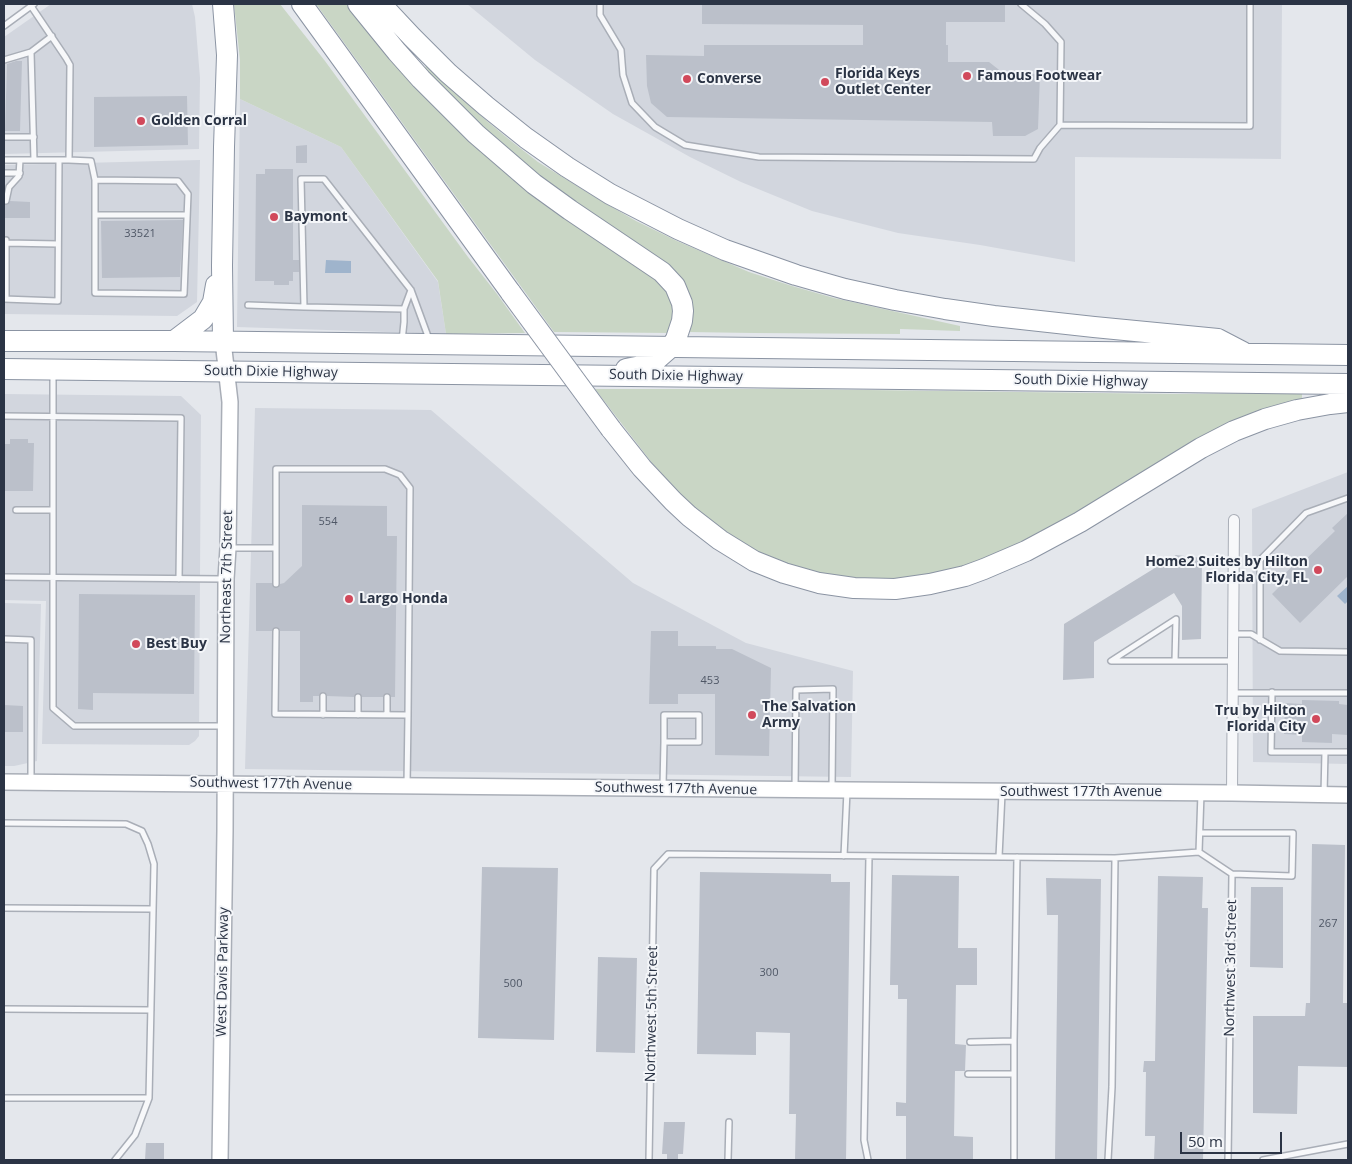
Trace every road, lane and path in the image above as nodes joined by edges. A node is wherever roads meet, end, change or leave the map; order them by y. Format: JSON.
{"nodes":[{"id":1,"x":223,"y":4,"type":"edge"},
{"id":2,"x":302,"y":4,"type":"edge"},
{"id":3,"x":358,"y":4,"type":"edge"},
{"id":4,"x":381,"y":4,"type":"edge"},
{"id":5,"x":600,"y":4,"type":"edge"},
{"id":6,"x":1021,"y":4,"type":"edge"},
{"id":7,"x":1250,"y":4,"type":"edge"},
{"id":8,"x":33,"y":5,"type":"edge"},
{"id":9,"x":4,"y":26,"type":"edge"},
{"id":10,"x":52,"y":36,"type":"junction"},
{"id":11,"x":31,"y":52,"type":"junction"},
{"id":12,"x":4,"y":60,"type":"edge"},
{"id":13,"x":1060,"y":125,"type":"junction"},
{"id":14,"x":4,"y":137,"type":"edge"},
{"id":15,"x":34,"y":137,"type":"junction"},
{"id":16,"x":4,"y":160,"type":"edge"},
{"id":17,"x":20,"y":160,"type":"junction"},
{"id":18,"x":34,"y":160,"type":"junction"},
{"id":19,"x":59,"y":160,"type":"junction"},
{"id":20,"x":69,"y":160,"type":"junction"},
{"id":21,"x":20,"y":173,"type":"junction"},
{"id":22,"x":4,"y":174,"type":"edge"},
{"id":23,"x":95,"y":180,"type":"junction"},
{"id":24,"x":6,"y":201,"type":"dead end"},
{"id":25,"x":96,"y":215,"type":"junction"},
{"id":26,"x":187,"y":215,"type":"junction"},
{"id":27,"x":58,"y":244,"type":"junction"},
{"id":28,"x":222,"y":266,"type":"junction"},
{"id":29,"x":411,"y":290,"type":"junction"},
{"id":30,"x":5,"y":299,"type":"edge"},
{"id":31,"x":248,"y":305,"type":"dead end"},
{"id":32,"x":304,"y":307,"type":"junction"},
{"id":33,"x":404,"y":309,"type":"junction"},
{"id":34,"x":4,"y":340,"type":"edge"},
{"id":35,"x":174,"y":340,"type":"junction"},
{"id":36,"x":223,"y":341,"type":"junction"},
{"id":37,"x":402,"y":344,"type":"junction"},
{"id":38,"x":431,"y":344,"type":"junction"},
{"id":39,"x":671,"y":347,"type":"junction"},
{"id":40,"x":1247,"y":354,"type":"junction"},
{"id":41,"x":1348,"y":355,"type":"edge"},
{"id":42,"x":4,"y":369,"type":"edge"},
{"id":43,"x":53,"y":370,"type":"junction"},
{"id":44,"x":226,"y":371,"type":"junction"},
{"id":45,"x":599,"y":375,"type":"junction"},
{"id":46,"x":1348,"y":384,"type":"edge"},
{"id":47,"x":1348,"y":402,"type":"edge"},
{"id":48,"x":4,"y":416,"type":"edge"},
{"id":49,"x":54,"y":417,"type":"junction"},
{"id":50,"x":1348,"y":498,"type":"edge"},
{"id":51,"x":16,"y":510,"type":"dead end"},
{"id":52,"x":53,"y":510,"type":"junction"},
{"id":53,"x":1234,"y":520,"type":"dead end"},
{"id":54,"x":228,"y":548,"type":"junction"},
{"id":55,"x":276,"y":548,"type":"junction"},
{"id":56,"x":4,"y":577,"type":"edge"},
{"id":57,"x":52,"y":577,"type":"junction"},
{"id":58,"x":179,"y":578,"type":"junction"},
{"id":59,"x":226,"y":579,"type":"junction"},
{"id":60,"x":276,"y":584,"type":"dead end"},
{"id":61,"x":276,"y":631,"type":"dead end"},
{"id":62,"x":1234,"y":634,"type":"junction"},
{"id":63,"x":4,"y":639,"type":"edge"},
{"id":64,"x":1260,"y":640,"type":"junction"},
{"id":65,"x":1348,"y":652,"type":"edge"},
{"id":66,"x":1175,"y":661,"type":"junction"},
{"id":67,"x":1233,"y":661,"type":"junction"},
{"id":68,"x":1272,"y":692,"type":"junction"},
{"id":69,"x":1348,"y":692,"type":"edge"},
{"id":70,"x":1233,"y":694,"type":"junction"},
{"id":71,"x":323,"y":696,"type":"dead end"},
{"id":72,"x":358,"y":697,"type":"dead end"},
{"id":73,"x":387,"y":697,"type":"dead end"},
{"id":74,"x":323,"y":715,"type":"junction"},
{"id":75,"x":358,"y":715,"type":"junction"},
{"id":76,"x":387,"y":715,"type":"junction"},
{"id":77,"x":408,"y":715,"type":"junction"},
{"id":78,"x":225,"y":726,"type":"junction"},
{"id":79,"x":664,"y":742,"type":"junction"},
{"id":80,"x":1325,"y":752,"type":"junction"},
{"id":81,"x":1348,"y":752,"type":"edge"},
{"id":82,"x":4,"y":782,"type":"edge"},
{"id":83,"x":30,"y":782,"type":"junction"},
{"id":84,"x":225,"y":783,"type":"junction"},
{"id":85,"x":407,"y":786,"type":"junction"},
{"id":86,"x":663,"y":789,"type":"junction"},
{"id":87,"x":795,"y":790,"type":"junction"},
{"id":88,"x":839,"y":790,"type":"junction"},
{"id":89,"x":1002,"y":792,"type":"junction"},
{"id":90,"x":1201,"y":793,"type":"junction"},
{"id":91,"x":1232,"y":793,"type":"junction"},
{"id":92,"x":1324,"y":794,"type":"junction"},
{"id":93,"x":1348,"y":795,"type":"edge"},
{"id":94,"x":4,"y":823,"type":"edge"},
{"id":95,"x":1200,"y":833,"type":"junction"},
{"id":96,"x":1199,"y":852,"type":"junction"},
{"id":97,"x":844,"y":856,"type":"junction"},
{"id":98,"x":869,"y":856,"type":"junction"},
{"id":99,"x":999,"y":857,"type":"junction"},
{"id":100,"x":1017,"y":857,"type":"junction"},
{"id":101,"x":1115,"y":858,"type":"junction"},
{"id":102,"x":1232,"y":874,"type":"junction"},
{"id":103,"x":4,"y":908,"type":"edge"},
{"id":104,"x":152,"y":909,"type":"junction"},
{"id":105,"x":4,"y":1009,"type":"edge"},
{"id":106,"x":151,"y":1010,"type":"junction"},
{"id":107,"x":1014,"y":1041,"type":"junction"},
{"id":108,"x":970,"y":1042,"type":"dead end"},
{"id":109,"x":968,"y":1074,"type":"dead end"},
{"id":110,"x":1013,"y":1074,"type":"junction"},
{"id":111,"x":4,"y":1098,"type":"edge"},
{"id":112,"x":149,"y":1098,"type":"junction"},
{"id":113,"x":729,"y":1122,"type":"dead end"},
{"id":114,"x":1348,"y":1144,"type":"edge"},
{"id":115,"x":115,"y":1160,"type":"edge"},
{"id":116,"x":220,"y":1160,"type":"edge"},
{"id":117,"x":649,"y":1160,"type":"edge"},
{"id":118,"x":728,"y":1160,"type":"edge"},
{"id":119,"x":868,"y":1160,"type":"edge"},
{"id":120,"x":1014,"y":1160,"type":"edge"},
{"id":121,"x":1108,"y":1160,"type":"edge"},
{"id":122,"x":1228,"y":1160,"type":"edge"},
{"id":123,"x":1263,"y":1160,"type":"edge"}],
"edges":[{"from":1,"to":28,"type":"highway"},
{"from":2,"to":47,"type":"highway","bridge":true},
{"from":3,"to":39,"type":"highway"},
{"from":4,"to":40,"type":"highway"},
{"from":5,"to":13,"type":"lane"},
{"from":6,"to":13,"type":"lane"},
{"from":7,"to":13,"type":"lane"},
{"from":8,"to":9,"type":"lane"},
{"from":8,"to":10,"type":"lane"},
{"from":10,"to":11,"type":"lane"},
{"from":10,"to":20,"type":"lane"},
{"from":11,"to":12,"type":"lane"},
{"from":11,"to":15,"type":"lane"},
{"from":14,"to":15,"type":"lane"},
{"from":15,"to":18,"type":"lane"},
{"from":16,"to":17,"type":"lane"},
{"from":17,"to":18,"type":"lane"},
{"from":17,"to":21,"type":"lane"},
{"from":18,"to":19,"type":"lane"},
{"from":19,"to":20,"type":"lane"},
{"from":19,"to":27,"type":"lane"},
{"from":20,"to":23,"type":"lane"},
{"from":21,"to":22,"type":"lane"},
{"from":21,"to":24,"type":"lane"},
{"from":23,"to":25,"type":"lane"},
{"from":23,"to":26,"type":"lane"},
{"from":25,"to":26,"type":"lane"},
{"from":25,"to":26,"type":"lane"},
{"from":27,"to":30,"type":"lane"},
{"from":27,"to":30,"type":"lane"},
{"from":28,"to":35,"type":"highway"},
{"from":28,"to":36,"type":"highway"},
{"from":29,"to":32,"type":"lane"},
{"from":29,"to":33,"type":"lane"},
{"from":29,"to":38,"type":"lane"},
{"from":31,"to":32,"type":"lane"},
{"from":32,"to":33,"type":"lane"},
{"from":33,"to":37,"type":"lane"},
{"from":34,"to":35,"type":"highway","name":"South Dixie Highway"},
{"from":35,"to":36,"type":"highway","name":"South Dixie Highway"},
{"from":36,"to":37,"type":"highway","name":"South Dixie Highway"},
{"from":36,"to":44,"type":"main road","name":"Northeast 7th Street"},
{"from":37,"to":38,"type":"highway","name":"South Dixie Highway"},
{"from":38,"to":39,"type":"highway","name":"South Dixie Highway"},
{"from":39,"to":40,"type":"highway","name":"South Dixie Highway"},
{"from":39,"to":45,"type":"highway"},
{"from":40,"to":41,"type":"highway","name":"South Dixie Highway"},
{"from":42,"to":43,"type":"highway","name":"South Dixie Highway"},
{"from":43,"to":44,"type":"highway","name":"South Dixie Highway"},
{"from":43,"to":49,"type":"lane"},
{"from":44,"to":45,"type":"highway","name":"South Dixie Highway"},
{"from":44,"to":54,"type":"main road","name":"Northeast 7th Street"},
{"from":45,"to":46,"type":"highway","name":"South Dixie Highway"},
{"from":48,"to":49,"type":"lane"},
{"from":49,"to":52,"type":"lane"},
{"from":49,"to":58,"type":"lane"},
{"from":50,"to":64,"type":"lane"},
{"from":51,"to":52,"type":"lane"},
{"from":52,"to":57,"type":"lane"},
{"from":53,"to":62,"type":"street"},
{"from":54,"to":55,"type":"lane"},
{"from":54,"to":59,"type":"main road","name":"Northeast 7th Street"},
{"from":55,"to":60,"type":"lane"},
{"from":55,"to":77,"type":"lane"},
{"from":56,"to":57,"type":"lane"},
{"from":57,"to":58,"type":"lane"},
{"from":57,"to":78,"type":"lane"},
{"from":58,"to":59,"type":"lane"},
{"from":59,"to":78,"type":"main road","name":"Northeast 7th Street"},
{"from":61,"to":74,"type":"lane"},
{"from":62,"to":64,"type":"lane"},
{"from":62,"to":67,"type":"street"},
{"from":63,"to":83,"type":"lane"},
{"from":64,"to":65,"type":"lane"},
{"from":66,"to":66,"type":"lane"},
{"from":66,"to":67,"type":"lane"},
{"from":67,"to":70,"type":"street"},
{"from":68,"to":69,"type":"lane"},
{"from":68,"to":70,"type":"lane"},
{"from":68,"to":80,"type":"lane"},
{"from":70,"to":91,"type":"street"},
{"from":71,"to":74,"type":"lane"},
{"from":72,"to":75,"type":"lane"},
{"from":73,"to":76,"type":"lane"},
{"from":74,"to":75,"type":"lane"},
{"from":75,"to":76,"type":"lane"},
{"from":76,"to":77,"type":"lane"},
{"from":77,"to":85,"type":"lane"},
{"from":78,"to":84,"type":"main road","name":"Northeast 7th Street"},
{"from":79,"to":79,"type":"lane"},
{"from":79,"to":86,"type":"lane"},
{"from":80,"to":81,"type":"lane"},
{"from":80,"to":92,"type":"lane"},
{"from":82,"to":83,"type":"main road","name":"Southwest 177th Avenue"},
{"from":83,"to":84,"type":"main road","name":"Southwest 177th Avenue"},
{"from":84,"to":85,"type":"main road","name":"Southwest 177th Avenue"},
{"from":84,"to":116,"type":"main road","name":"West Davis Parkway"},
{"from":85,"to":86,"type":"main road","name":"Southwest 177th Avenue"},
{"from":86,"to":87,"type":"main road","name":"Southwest 177th Avenue"},
{"from":87,"to":88,"type":"main road","name":"Southwest 177th Avenue"},
{"from":87,"to":88,"type":"lane"},
{"from":88,"to":89,"type":"main road","name":"Southwest 177th Avenue"},
{"from":88,"to":97,"type":"lane"},
{"from":89,"to":90,"type":"main road","name":"Southwest 177th Avenue"},
{"from":89,"to":99,"type":"lane"},
{"from":90,"to":91,"type":"main road","name":"Southwest 177th Avenue"},
{"from":90,"to":95,"type":"lane"},
{"from":91,"to":92,"type":"main road","name":"Southwest 177th Avenue"},
{"from":92,"to":93,"type":"main road","name":"Southwest 177th Avenue"},
{"from":94,"to":104,"type":"lane"},
{"from":95,"to":96,"type":"lane"},
{"from":95,"to":102,"type":"lane"},
{"from":96,"to":101,"type":"lane"},
{"from":96,"to":102,"type":"lane"},
{"from":97,"to":98,"type":"lane"},
{"from":97,"to":117,"type":"lane","name":"Northwest 5th Street"},
{"from":98,"to":99,"type":"lane"},
{"from":98,"to":119,"type":"lane"},
{"from":99,"to":100,"type":"lane"},
{"from":100,"to":101,"type":"lane"},
{"from":100,"to":107,"type":"lane"},
{"from":101,"to":121,"type":"lane"},
{"from":102,"to":122,"type":"lane","name":"Northwest 3rd Street"},
{"from":103,"to":104,"type":"lane"},
{"from":104,"to":106,"type":"lane"},
{"from":105,"to":106,"type":"lane"},
{"from":106,"to":112,"type":"lane"},
{"from":107,"to":108,"type":"lane"},
{"from":107,"to":110,"type":"lane"},
{"from":109,"to":110,"type":"lane"},
{"from":110,"to":120,"type":"lane"},
{"from":111,"to":112,"type":"lane"},
{"from":112,"to":115,"type":"lane"},
{"from":113,"to":118,"type":"lane"},
{"from":114,"to":123,"type":"lane"}]}
